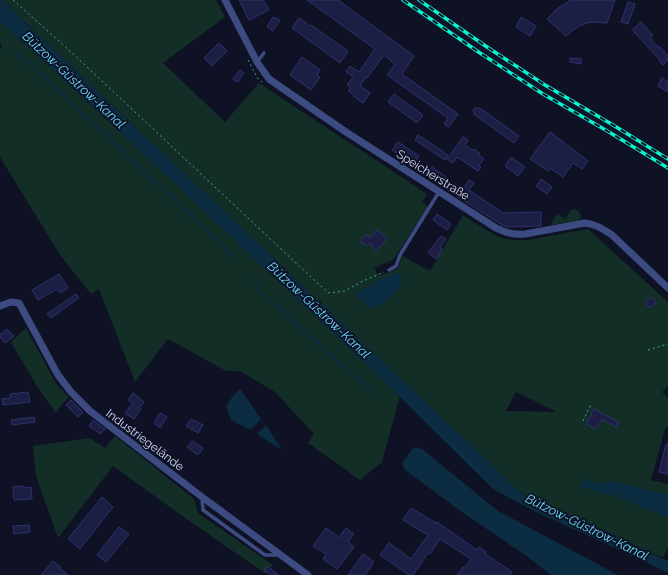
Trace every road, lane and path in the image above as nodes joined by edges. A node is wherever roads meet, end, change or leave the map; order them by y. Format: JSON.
{"nodes":[{"id":1,"x":13,"y":0,"type":"edge"},
{"id":2,"x":225,"y":0,"type":"edge"},
{"id":3,"x":264,"y":53,"type":"dead end"},
{"id":4,"x":258,"y":62,"type":"junction"},
{"id":5,"x":439,"y":192,"type":"junction"},
{"id":6,"x":389,"y":270,"type":"joint"},
{"id":7,"x":668,"y":288,"type":"edge"},
{"id":8,"x":0,"y":306,"type":"edge"},
{"id":9,"x":668,"y":344,"type":"edge"},
{"id":10,"x":648,"y":350,"type":"dead end"},
{"id":11,"x":591,"y":404,"type":"dead end"},
{"id":12,"x":583,"y":421,"type":"dead end"},
{"id":13,"x":308,"y":575,"type":"edge"}],
"edges":[{"from":1,"to":6,"type":"path"},
{"from":2,"to":4,"type":"street","name":"Speicherstraße"},
{"from":3,"to":4,"type":"lane"},
{"from":4,"to":5,"type":"street","name":"Speicherstraße"},
{"from":5,"to":6,"type":"lane"},
{"from":5,"to":7,"type":"street","name":"Speicherstraße"},
{"from":8,"to":13,"type":"street","name":"Industriegelände"},
{"from":9,"to":10,"type":"path"},
{"from":11,"to":12,"type":"path"}]}
